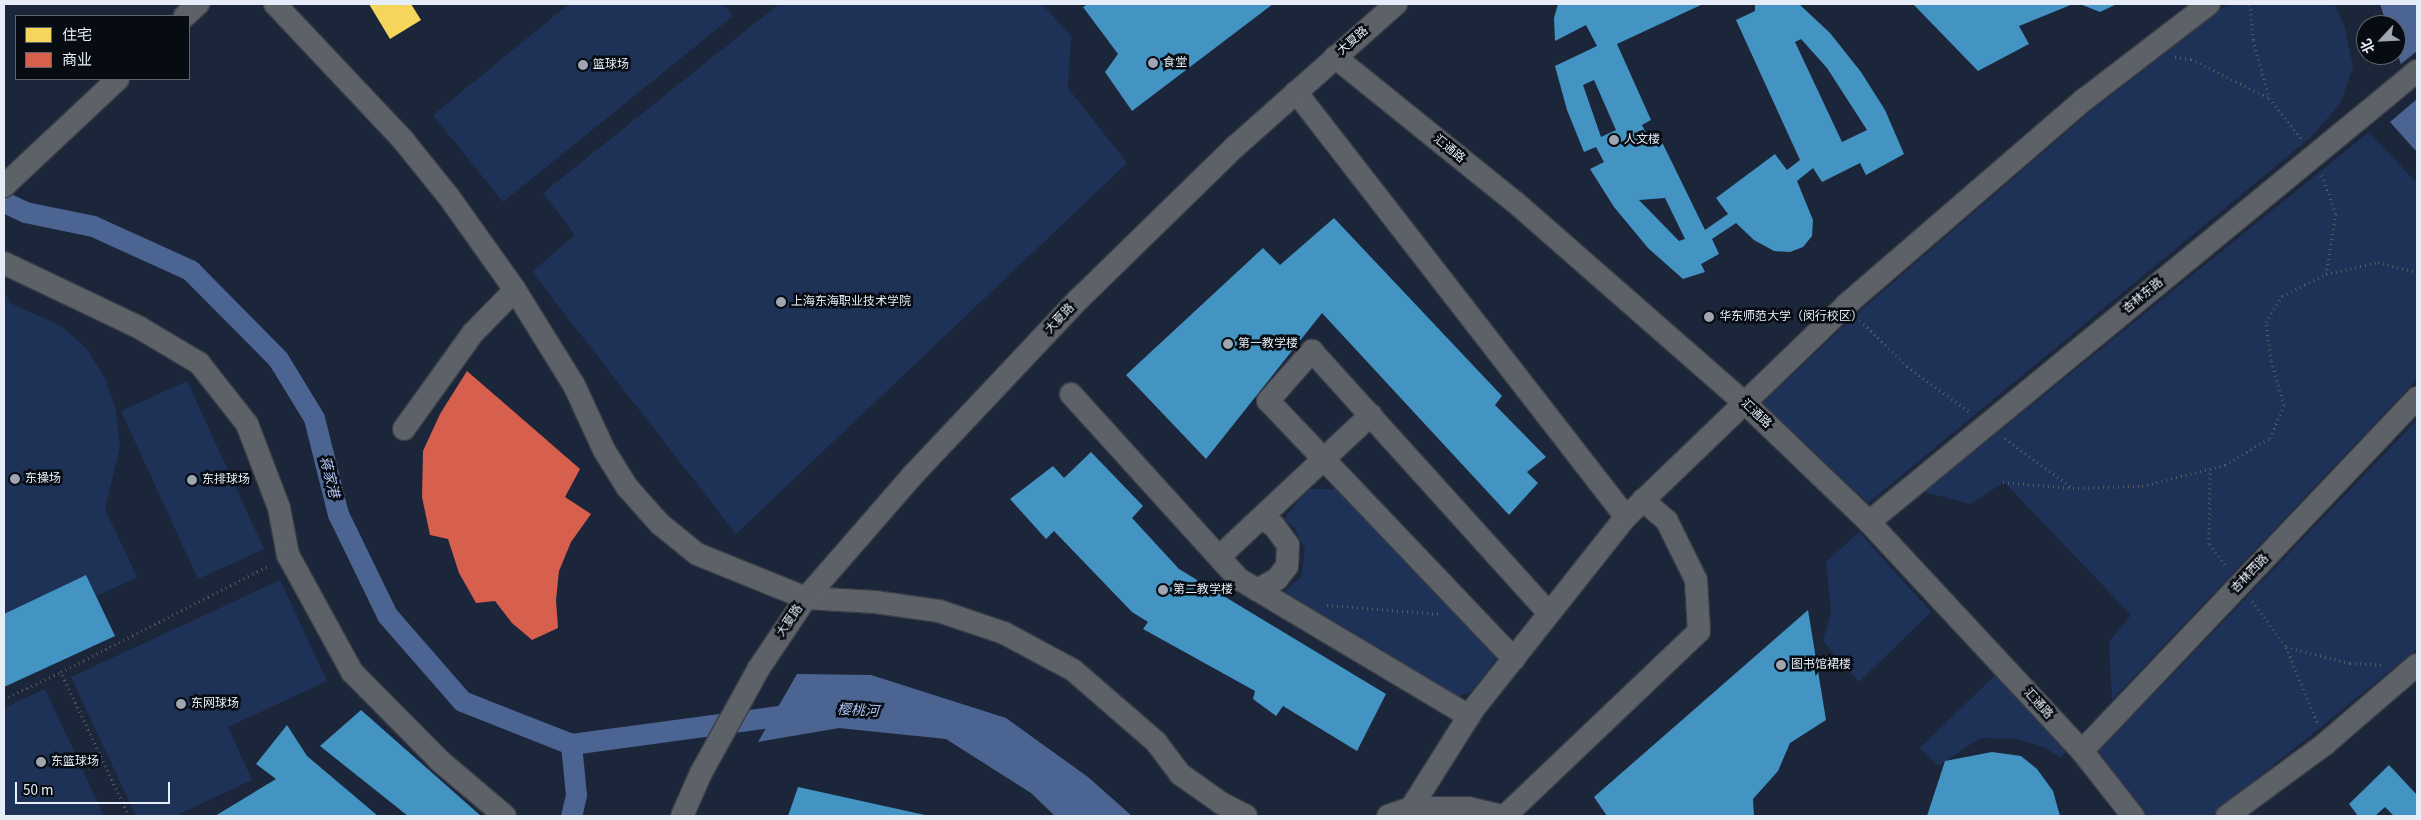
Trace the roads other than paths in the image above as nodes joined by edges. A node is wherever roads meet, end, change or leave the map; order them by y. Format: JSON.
{"nodes":[{"id":1,"x":198,"y":4,"type":"edge"},
{"id":2,"x":275,"y":4,"type":"edge"},
{"id":3,"x":1396,"y":4,"type":"edge"},
{"id":4,"x":2207,"y":4,"type":"edge"},
{"id":5,"x":186,"y":15,"type":"edge"},
{"id":6,"x":1335,"y":56,"type":"junction"},
{"id":7,"x":2417,"y":71,"type":"edge"},
{"id":8,"x":117,"y":80,"type":"edge"},
{"id":9,"x":1296,"y":92,"type":"junction"},
{"id":10,"x":12,"y":179,"type":"edge"},
{"id":11,"x":4,"y":263,"type":"edge"},
{"id":12,"x":516,"y":290,"type":"junction"},
{"id":13,"x":1071,"y":394,"type":"dead end"},
{"id":14,"x":2417,"y":398,"type":"edge"},
{"id":15,"x":1746,"y":404,"type":"junction"},
{"id":16,"x":1370,"y":415,"type":"junction"},
{"id":17,"x":404,"y":429,"type":"dead end"},
{"id":18,"x":1324,"y":460,"type":"junction"},
{"id":19,"x":1644,"y":500,"type":"junction"},
{"id":20,"x":1626,"y":517,"type":"junction"},
{"id":21,"x":1260,"y":518,"type":"junction"},
{"id":22,"x":1869,"y":522,"type":"junction"},
{"id":23,"x":1218,"y":557,"type":"junction"},
{"id":24,"x":1257,"y":590,"type":"junction"},
{"id":25,"x":806,"y":598,"type":"junction"},
{"id":26,"x":1550,"y":613,"type":"junction"},
{"id":27,"x":1514,"y":658,"type":"junction"},
{"id":28,"x":2417,"y":665,"type":"edge"},
{"id":29,"x":1469,"y":716,"type":"junction"},
{"id":30,"x":2082,"y":751,"type":"junction"},
{"id":31,"x":1409,"y":812,"type":"edge"},
{"id":32,"x":505,"y":816,"type":"edge"},
{"id":33,"x":682,"y":816,"type":"edge"},
{"id":34,"x":1246,"y":816,"type":"edge"},
{"id":35,"x":1388,"y":816,"type":"edge"},
{"id":36,"x":1504,"y":816,"type":"edge"},
{"id":37,"x":2133,"y":816,"type":"edge"},
{"id":38,"x":2227,"y":816,"type":"edge"}],
"edges":[{"from":1,"to":5,"type":"street"},
{"from":2,"to":12,"type":"street"},
{"from":3,"to":6,"type":"street","name":"大夏路"},
{"from":4,"to":15,"type":"street"},
{"from":6,"to":9,"type":"street","name":"大夏路"},
{"from":6,"to":15,"type":"street","name":"汇通路"},
{"from":7,"to":22,"type":"street","name":"杏林东路"},
{"from":8,"to":10,"type":"street"},
{"from":9,"to":20,"type":"street"},
{"from":9,"to":25,"type":"street","name":"大夏路"},
{"from":11,"to":32,"type":"street"},
{"from":12,"to":17,"type":"street"},
{"from":12,"to":25,"type":"street"},
{"from":13,"to":23,"type":"street"},
{"from":14,"to":30,"type":"street","name":"杏林西路"},
{"from":15,"to":19,"type":"street"},
{"from":15,"to":22,"type":"street","name":"汇通路"},
{"from":16,"to":18,"type":"street"},
{"from":16,"to":18,"type":"street"},
{"from":16,"to":26,"type":"street"},
{"from":18,"to":21,"type":"street"},
{"from":18,"to":27,"type":"street"},
{"from":19,"to":20,"type":"street"},
{"from":19,"to":36,"type":"street"},
{"from":20,"to":26,"type":"street"},
{"from":21,"to":23,"type":"street"},
{"from":21,"to":24,"type":"street"},
{"from":22,"to":30,"type":"street","name":"汇通路"},
{"from":23,"to":24,"type":"street"},
{"from":24,"to":29,"type":"street"},
{"from":25,"to":33,"type":"street","name":"大夏路"},
{"from":25,"to":34,"type":"street"},
{"from":26,"to":27,"type":"street"},
{"from":27,"to":29,"type":"street"},
{"from":28,"to":38,"type":"street"},
{"from":29,"to":31,"type":"street"},
{"from":30,"to":37,"type":"street","name":"汇通路"},
{"from":31,"to":35,"type":"street"},
{"from":31,"to":36,"type":"street"}]}
